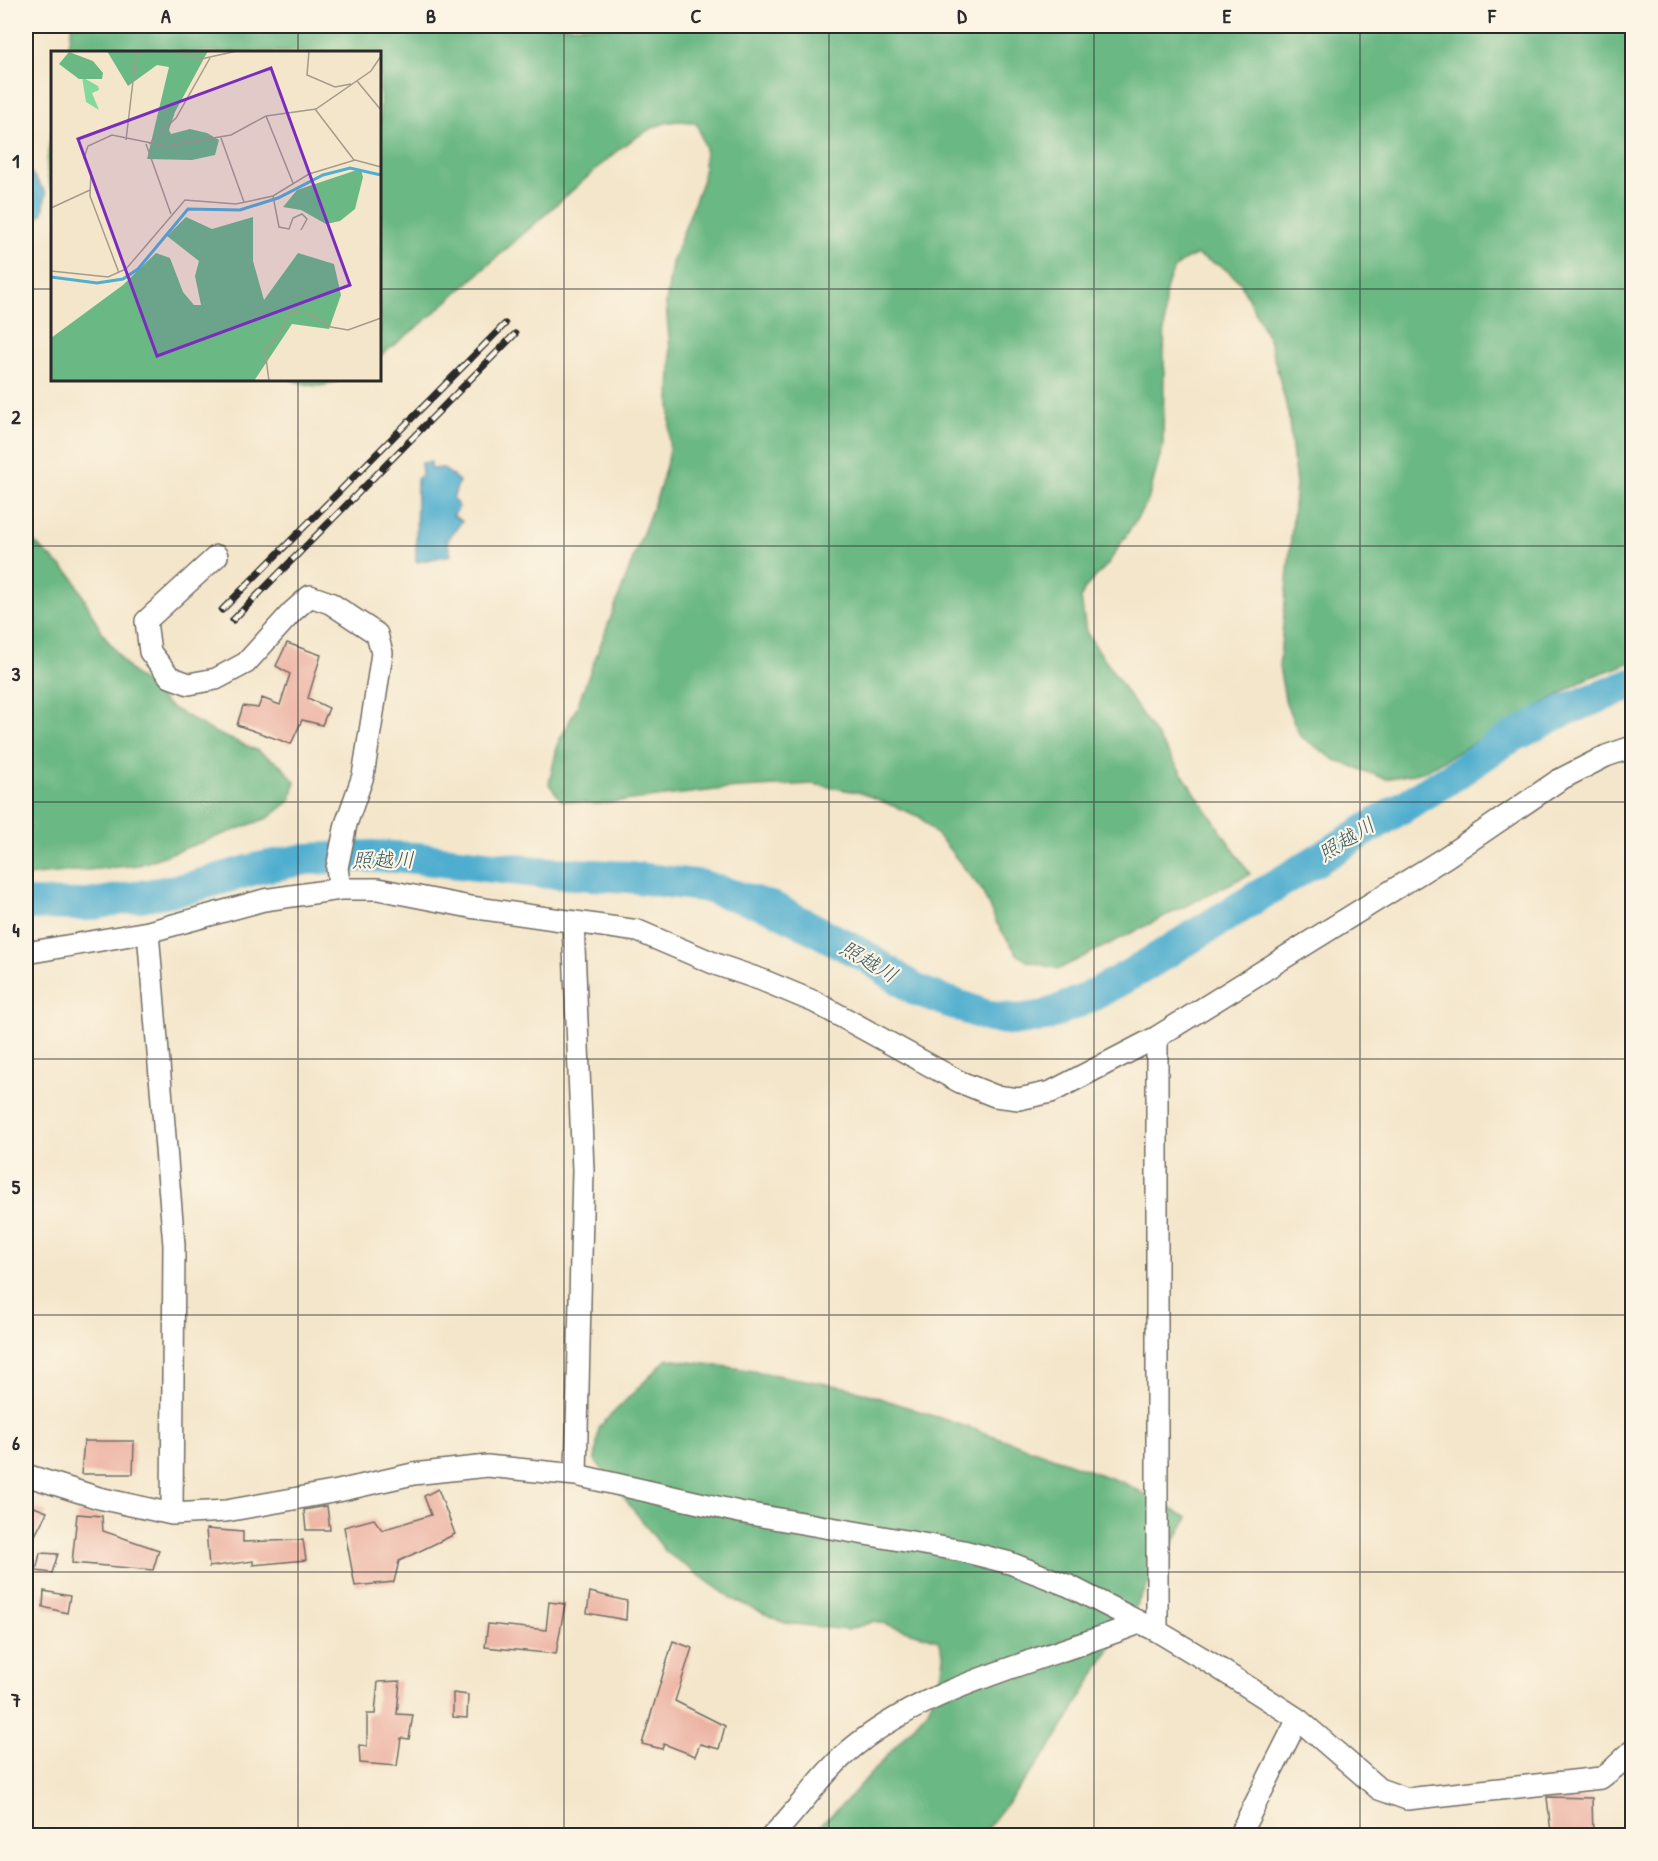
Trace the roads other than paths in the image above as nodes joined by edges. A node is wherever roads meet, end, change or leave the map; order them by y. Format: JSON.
{"nodes":[{"id":1,"x":217,"y":556,"type":"dead end"},
{"id":2,"x":1632,"y":747,"type":"edge"},
{"id":3,"x":338,"y":878,"type":"junction"},
{"id":4,"x":573,"y":922,"type":"junction"},
{"id":5,"x":148,"y":932,"type":"junction"},
{"id":6,"x":26,"y":953,"type":"edge"},
{"id":7,"x":1157,"y":1036,"type":"junction"},
{"id":8,"x":26,"y":1475,"type":"edge"},
{"id":9,"x":576,"y":1475,"type":"junction"},
{"id":10,"x":172,"y":1514,"type":"junction"},
{"id":11,"x":1148,"y":1627,"type":"junction"},
{"id":12,"x":1298,"y":1719,"type":"junction"},
{"id":13,"x":1632,"y":1751,"type":"edge"},
{"id":14,"x":772,"y":1836,"type":"edge"},
{"id":15,"x":1239,"y":1836,"type":"edge"}],
"edges":[{"from":1,"to":3,"type":"street"},
{"from":2,"to":7,"type":"street"},
{"from":3,"to":4,"type":"street"},
{"from":3,"to":5,"type":"street"},
{"from":4,"to":7,"type":"street"},
{"from":4,"to":9,"type":"street"},
{"from":5,"to":6,"type":"street"},
{"from":5,"to":10,"type":"street"},
{"from":7,"to":11,"type":"street"},
{"from":8,"to":10,"type":"street"},
{"from":9,"to":10,"type":"street"},
{"from":9,"to":11,"type":"street"},
{"from":11,"to":12,"type":"street"},
{"from":11,"to":14,"type":"street"},
{"from":12,"to":13,"type":"street"},
{"from":12,"to":15,"type":"street"}]}
